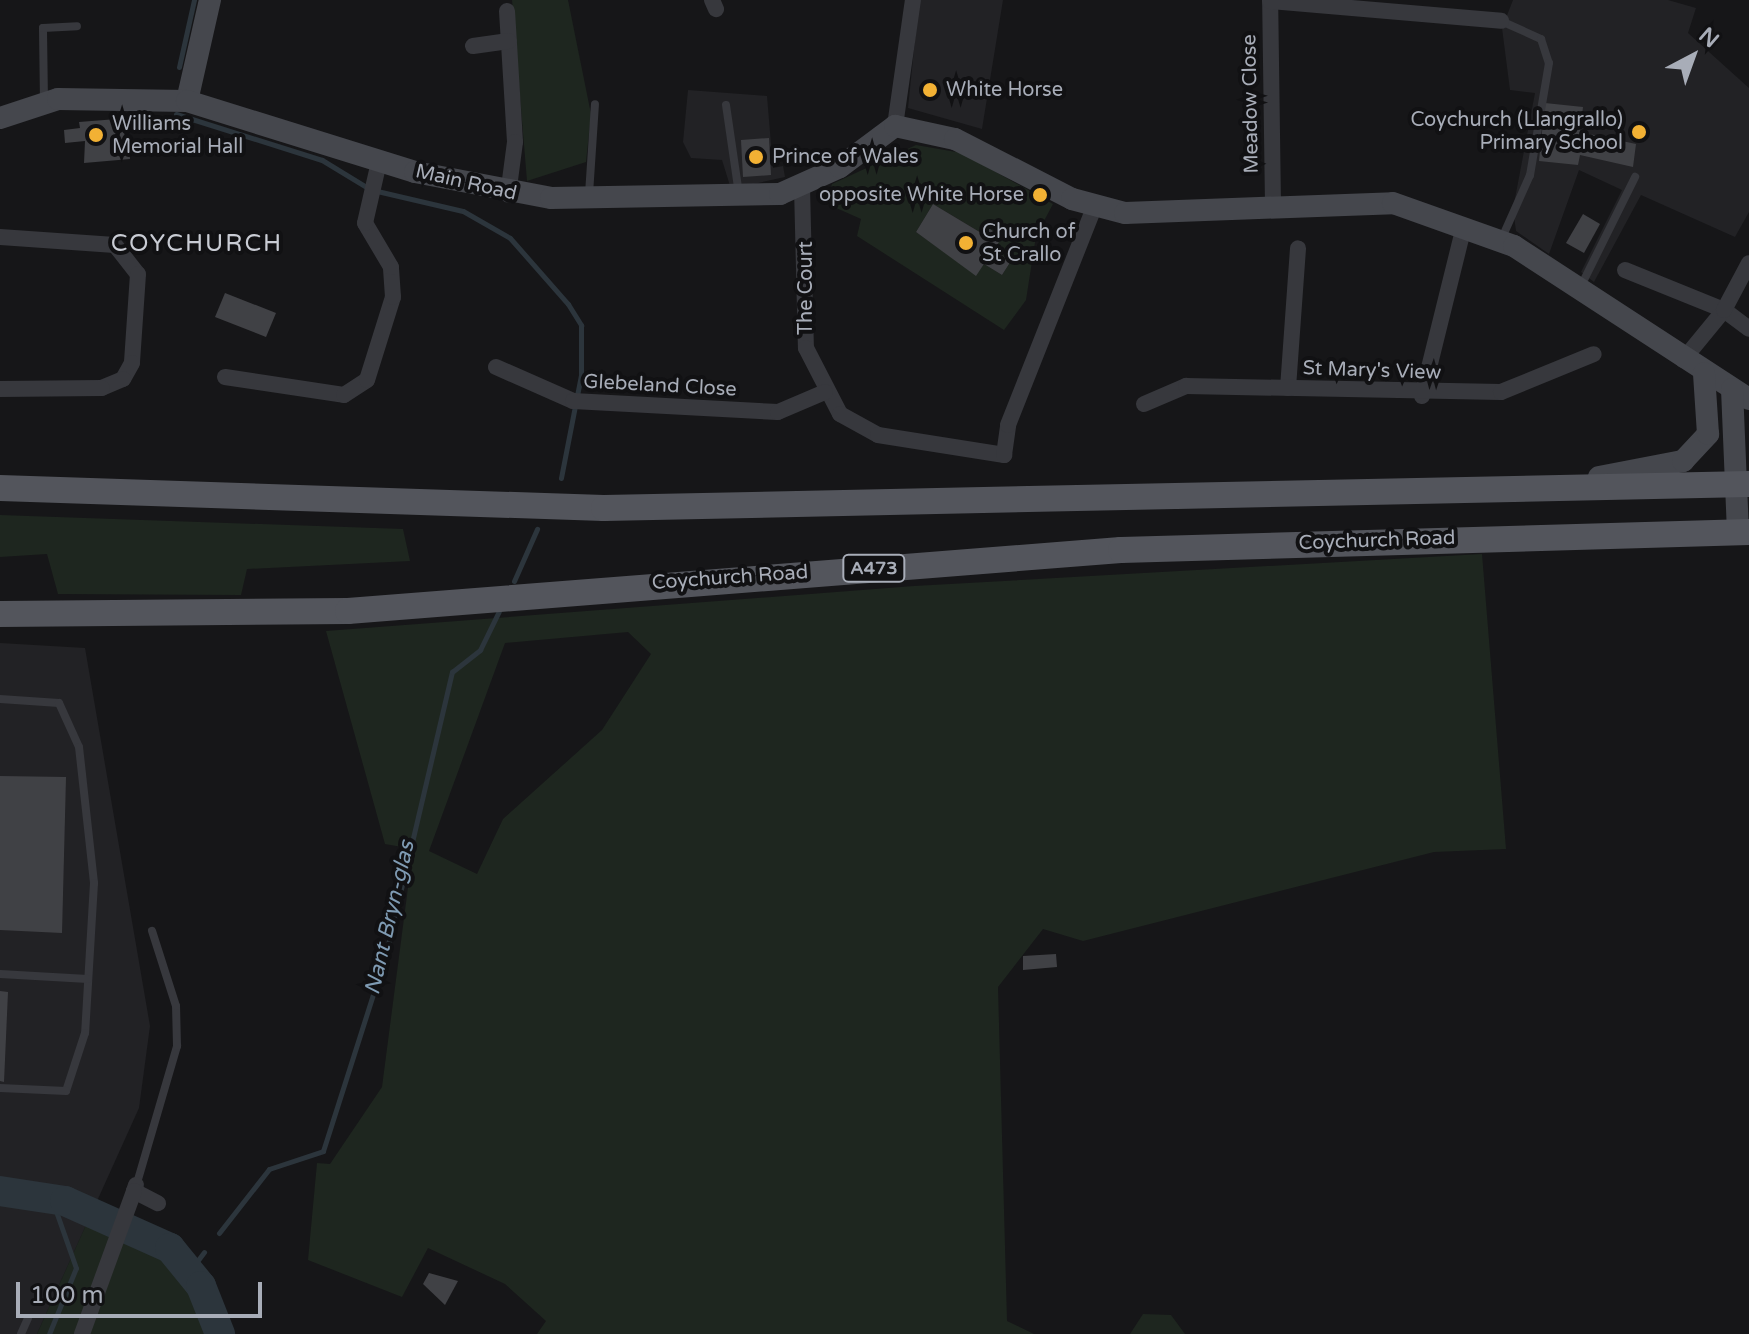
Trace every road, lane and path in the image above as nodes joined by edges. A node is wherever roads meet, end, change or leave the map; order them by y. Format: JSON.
{"nodes":[{"id":1,"x":210,"y":0,"type":"edge"},
{"id":2,"x":913,"y":0,"type":"edge"},
{"id":3,"x":1269,"y":1,"type":"edge"},
{"id":4,"x":507,"y":11,"type":"dead end"},
{"id":5,"x":1501,"y":21,"type":"joint"},
{"id":6,"x":77,"y":26,"type":"dead end"},
{"id":7,"x":509,"y":41,"type":"junction"},
{"id":8,"x":473,"y":46,"type":"dead end"},
{"id":9,"x":187,"y":101,"type":"junction"},
{"id":10,"x":44,"y":102,"type":"junction"},
{"id":11,"x":595,"y":104,"type":"dead end"},
{"id":12,"x":726,"y":105,"type":"dead end"},
{"id":13,"x":0,"y":118,"type":"edge"},
{"id":14,"x":895,"y":126,"type":"junction"},
{"id":15,"x":1635,"y":177,"type":"dead end"},
{"id":16,"x":372,"y":179,"type":"junction"},
{"id":17,"x":802,"y":187,"type":"junction"},
{"id":18,"x":508,"y":195,"type":"junction"},
{"id":19,"x":588,"y":199,"type":"junction"},
{"id":20,"x":740,"y":199,"type":"junction"},
{"id":21,"x":1095,"y":205,"type":"junction"},
{"id":22,"x":1273,"y":205,"type":"junction"},
{"id":23,"x":1464,"y":226,"type":"junction"},
{"id":24,"x":0,"y":237,"type":"edge"},
{"id":25,"x":1500,"y":241,"type":"junction"},
{"id":26,"x":1298,"y":248,"type":"dead end"},
{"id":27,"x":1749,"y":263,"type":"edge"},
{"id":28,"x":1625,"y":270,"type":"dead end"},
{"id":29,"x":1579,"y":291,"type":"junction"},
{"id":30,"x":1724,"y":310,"type":"junction"},
{"id":31,"x":1749,"y":329,"type":"edge"},
{"id":32,"x":1594,"y":354,"type":"dead end"},
{"id":33,"x":1683,"y":360,"type":"junction"},
{"id":34,"x":496,"y":367,"type":"dead end"},
{"id":35,"x":1704,"y":373,"type":"junction"},
{"id":36,"x":225,"y":377,"type":"dead end"},
{"id":37,"x":1288,"y":388,"type":"junction"},
{"id":38,"x":0,"y":389,"type":"edge"},
{"id":39,"x":825,"y":392,"type":"junction"},
{"id":40,"x":1741,"y":394,"type":"edge"},
{"id":41,"x":1422,"y":396,"type":"junction"},
{"id":42,"x":1144,"y":404,"type":"dead end"},
{"id":43,"x":1742,"y":484,"type":"edge"},
{"id":44,"x":1547,"y":486,"type":"junction"},
{"id":45,"x":0,"y":488,"type":"edge"},
{"id":46,"x":1744,"y":532,"type":"edge"},
{"id":47,"x":0,"y":614,"type":"edge"},
{"id":48,"x":0,"y":699,"type":"edge"},
{"id":49,"x":152,"y":931,"type":"dead end"},
{"id":50,"x":0,"y":974,"type":"edge"},
{"id":51,"x":88,"y":979,"type":"junction"},
{"id":52,"x":0,"y":1088,"type":"edge"},
{"id":53,"x":133,"y":1194,"type":"junction"},
{"id":54,"x":158,"y":1203,"type":"dead end"},
{"id":55,"x":28,"y":1318,"type":"dead end"},
{"id":56,"x":21,"y":1334,"type":"edge"},
{"id":57,"x":82,"y":1334,"type":"edge"}],
"edges":[{"from":1,"to":9,"type":"street"},
{"from":2,"to":14,"type":"street"},
{"from":3,"to":5,"type":"street","name":"Meadow Close"},
{"from":3,"to":22,"type":"street","name":"Meadow Close"},
{"from":4,"to":7,"type":"street"},
{"from":5,"to":25,"type":"lane"},
{"from":6,"to":10,"type":"lane"},
{"from":7,"to":8,"type":"street"},
{"from":7,"to":18,"type":"street"},
{"from":9,"to":10,"type":"street","name":"Main Road"},
{"from":9,"to":16,"type":"street","name":"Main Road"},
{"from":10,"to":13,"type":"street","name":"Main Road"},
{"from":11,"to":19,"type":"lane"},
{"from":12,"to":20,"type":"lane"},
{"from":14,"to":17,"type":"street"},
{"from":14,"to":21,"type":"street"},
{"from":15,"to":29,"type":"lane"},
{"from":16,"to":18,"type":"street","name":"Main Road"},
{"from":16,"to":36,"type":"street"},
{"from":17,"to":20,"type":"street","name":"Main Road"},
{"from":17,"to":39,"type":"street","name":"The Court"},
{"from":18,"to":19,"type":"street","name":"Main Road"},
{"from":19,"to":20,"type":"street","name":"Main Road"},
{"from":21,"to":22,"type":"street"},
{"from":21,"to":39,"type":"street","name":"The Court"},
{"from":22,"to":23,"type":"street"},
{"from":23,"to":25,"type":"street"},
{"from":23,"to":41,"type":"street"},
{"from":24,"to":38,"type":"street"},
{"from":25,"to":29,"type":"street"},
{"from":26,"to":37,"type":"street"},
{"from":27,"to":30,"type":"street"},
{"from":28,"to":30,"type":"street"},
{"from":29,"to":33,"type":"street"},
{"from":30,"to":31,"type":"street"},
{"from":30,"to":33,"type":"street"},
{"from":32,"to":41,"type":"street","name":"St Mary's View"},
{"from":33,"to":35,"type":"street"},
{"from":34,"to":39,"type":"street","name":"Glebeland Close"},
{"from":35,"to":40,"type":"street"},
{"from":35,"to":44,"type":"street"},
{"from":37,"to":41,"type":"street","name":"St Mary's View"},
{"from":37,"to":42,"type":"street","name":"St Mary's View"},
{"from":40,"to":43,"type":"street"},
{"from":43,"to":44,"type":"main road"},
{"from":43,"to":46,"type":"street"},
{"from":44,"to":45,"type":"main road"},
{"from":46,"to":47,"type":"main road","name":"Coychurch Road","number":"A473"},
{"from":48,"to":51,"type":"lane"},
{"from":49,"to":53,"type":"lane"},
{"from":50,"to":51,"type":"lane"},
{"from":51,"to":52,"type":"lane"},
{"from":53,"to":54,"type":"street"},
{"from":53,"to":57,"type":"street"},
{"from":55,"to":56,"type":"lane"}]}
